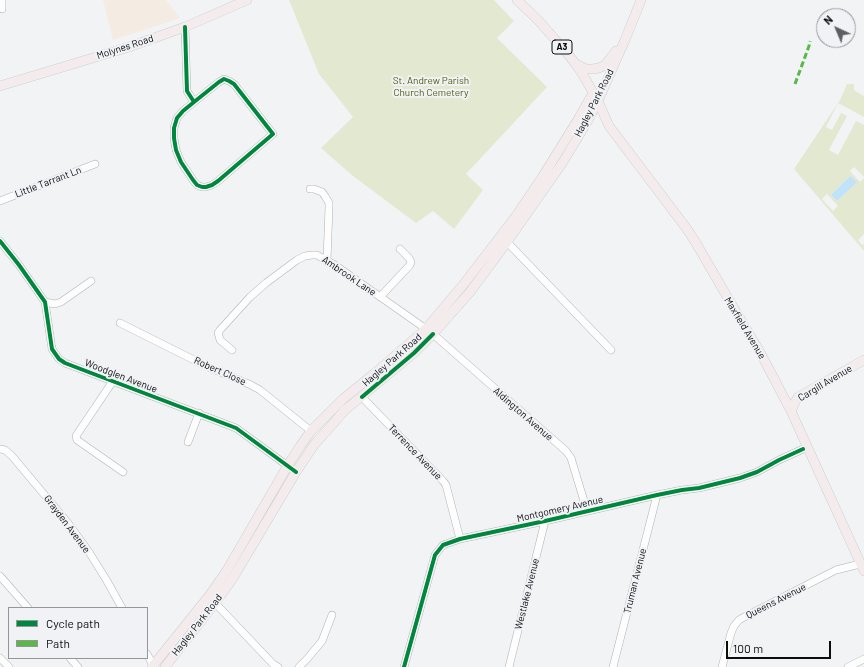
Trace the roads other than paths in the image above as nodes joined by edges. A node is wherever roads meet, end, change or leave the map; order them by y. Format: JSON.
{"nodes":[{"id":1,"x":2,"y":0,"type":"edge"},
{"id":2,"x":247,"y":0,"type":"edge"},
{"id":3,"x":517,"y":0,"type":"edge"},
{"id":4,"x":641,"y":0,"type":"edge"},
{"id":5,"x":2,"y":8,"type":"dead end"},
{"id":6,"x":185,"y":27,"type":"junction"},
{"id":7,"x":625,"y":40,"type":"junction"},
{"id":8,"x":575,"y":64,"type":"junction"},
{"id":9,"x":0,"y":86,"type":"edge"},
{"id":10,"x":595,"y":97,"type":"junction"},
{"id":11,"x":194,"y":102,"type":"junction"},
{"id":12,"x":95,"y":164,"type":"dead end"},
{"id":13,"x":310,"y":188,"type":"dead end"},
{"id":14,"x":0,"y":200,"type":"edge"},
{"id":15,"x":0,"y":241,"type":"edge"},
{"id":16,"x":507,"y":242,"type":"junction"},
{"id":17,"x":400,"y":249,"type":"dead end"},
{"id":18,"x":327,"y":260,"type":"junction"},
{"id":19,"x":91,"y":281,"type":"dead end"},
{"id":20,"x":380,"y":297,"type":"junction"},
{"id":21,"x":45,"y":302,"type":"junction"},
{"id":22,"x":120,"y":324,"type":"dead end"},
{"id":23,"x":429,"y":332,"type":"junction"},
{"id":24,"x":232,"y":350,"type":"dead end"},
{"id":25,"x":611,"y":350,"type":"dead end"},
{"id":26,"x":864,"y":360,"type":"edge"},
{"id":27,"x":112,"y":381,"type":"junction"},
{"id":28,"x":362,"y":396,"type":"junction"},
{"id":29,"x":791,"y":411,"type":"junction"},
{"id":30,"x":199,"y":413,"type":"junction"},
{"id":31,"x":311,"y":431,"type":"junction"},
{"id":32,"x":188,"y":442,"type":"dead end"},
{"id":33,"x":0,"y":449,"type":"edge"},
{"id":34,"x":803,"y":449,"type":"dead end"},
{"id":35,"x":288,"y":465,"type":"junction"},
{"id":36,"x":123,"y":472,"type":"dead end"},
{"id":37,"x":296,"y":472,"type":"junction"},
{"id":38,"x":657,"y":494,"type":"junction"},
{"id":39,"x":587,"y":511,"type":"junction"},
{"id":40,"x":546,"y":521,"type":"junction"},
{"id":41,"x":460,"y":539,"type":"junction"},
{"id":42,"x":863,"y":566,"type":"edge"},
{"id":43,"x":0,"y":576,"type":"edge"},
{"id":44,"x":215,"y":603,"type":"junction"},
{"id":45,"x":27,"y":607,"type":"edge"},
{"id":46,"x":121,"y":607,"type":"edge"},
{"id":47,"x":332,"y":614,"type":"dead end"},
{"id":48,"x":148,"y":656,"type":"edge"},
{"id":49,"x":0,"y":659,"type":"edge"},
{"id":50,"x":71,"y":659,"type":"edge"},
{"id":51,"x":864,"y":659,"type":"edge"},
{"id":52,"x":152,"y":666,"type":"edge"},
{"id":53,"x":9,"y":667,"type":"edge"},
{"id":54,"x":78,"y":667,"type":"edge"},
{"id":55,"x":165,"y":667,"type":"edge"},
{"id":56,"x":278,"y":667,"type":"edge"},
{"id":57,"x":299,"y":667,"type":"edge"},
{"id":58,"x":404,"y":667,"type":"edge"},
{"id":59,"x":509,"y":667,"type":"edge"},
{"id":60,"x":612,"y":667,"type":"edge"},
{"id":61,"x":722,"y":667,"type":"edge"},
{"id":62,"x":848,"y":667,"type":"edge"}],
"edges":[{"from":1,"to":5,"type":"street"},
{"from":2,"to":6,"type":"main road","name":"Molynes Road"},
{"from":3,"to":8,"type":"main road","number":"A3"},
{"from":4,"to":7,"type":"main road","name":"Hagley Park Road"},
{"from":6,"to":9,"type":"main road","name":"Molynes Road"},
{"from":6,"to":11,"type":"street"},
{"from":7,"to":8,"type":"main road"},
{"from":7,"to":10,"type":"main road","name":"Hagley Park Road"},
{"from":8,"to":10,"type":"main road","number":"A3"},
{"from":10,"to":16,"type":"main road","name":"Hagley Park Road"},
{"from":10,"to":23,"type":"main road","name":"Hagley Park Road"},
{"from":10,"to":29,"type":"main road","name":"Maxfield Avenue"},
{"from":11,"to":11,"type":"street"},
{"from":12,"to":14,"type":"street","name":"Little Tarrant Ln"},
{"from":13,"to":18,"type":"street"},
{"from":15,"to":21,"type":"street","name":"Woodglen Avenue"},
{"from":16,"to":23,"type":"main road","name":"Hagley Park Road"},
{"from":16,"to":25,"type":"street"},
{"from":17,"to":20,"type":"street"},
{"from":18,"to":20,"type":"street","name":"Ambrook Lane"},
{"from":18,"to":24,"type":"street","name":"Ambrook Lane"},
{"from":19,"to":21,"type":"street"},
{"from":20,"to":23,"type":"street","name":"Ambrook Lane"},
{"from":21,"to":27,"type":"street","name":"Woodglen Avenue"},
{"from":22,"to":31,"type":"street","name":"Robert Close"},
{"from":23,"to":28,"type":"main road","name":"Hagley Park Road"},
{"from":23,"to":31,"type":"main road","name":"Hagley Park Road"},
{"from":23,"to":39,"type":"street","name":"Aldington Avenue"},
{"from":26,"to":29,"type":"main road","name":"Cargill Avenue"},
{"from":27,"to":30,"type":"street","name":"Woodglen Avenue"},
{"from":27,"to":36,"type":"street"},
{"from":28,"to":37,"type":"main road","name":"Hagley Park Road"},
{"from":28,"to":41,"type":"street","name":"Terrence Avenue"},
{"from":29,"to":42,"type":"main road","name":"Maxfield Avenue"},
{"from":30,"to":32,"type":"street"},
{"from":30,"to":35,"type":"street","name":"Woodglen Avenue"},
{"from":31,"to":35,"type":"main road","name":"Hagley Park Road"},
{"from":33,"to":46,"type":"street","name":"Grayden Avenue"},
{"from":34,"to":38,"type":"street","name":"Montgomery Avenue"},
{"from":35,"to":37,"type":"street","name":"Woodglen Avenue"},
{"from":35,"to":52,"type":"main road","name":"Hagley Park Road"},
{"from":37,"to":44,"type":"main road","name":"Hagley Park Road"},
{"from":38,"to":39,"type":"street","name":"Montgomery Avenue"},
{"from":38,"to":60,"type":"street","name":"Truman Avenue"},
{"from":39,"to":40,"type":"street","name":"Montgomery Avenue"},
{"from":40,"to":41,"type":"street","name":"Montgomery Avenue"},
{"from":40,"to":59,"type":"street","name":"Westlake Avenue"},
{"from":41,"to":58,"type":"street","name":"Montgomery Avenue"},
{"from":42,"to":61,"type":"street","name":"Queens Avenue"},
{"from":43,"to":45,"type":"street"},
{"from":44,"to":55,"type":"main road","name":"Hagley Park Road"},
{"from":44,"to":56,"type":"street"},
{"from":47,"to":57,"type":"street"},
{"from":48,"to":52,"type":"street"},
{"from":49,"to":53,"type":"street"},
{"from":50,"to":54,"type":"street"},
{"from":51,"to":62,"type":"street"}]}
